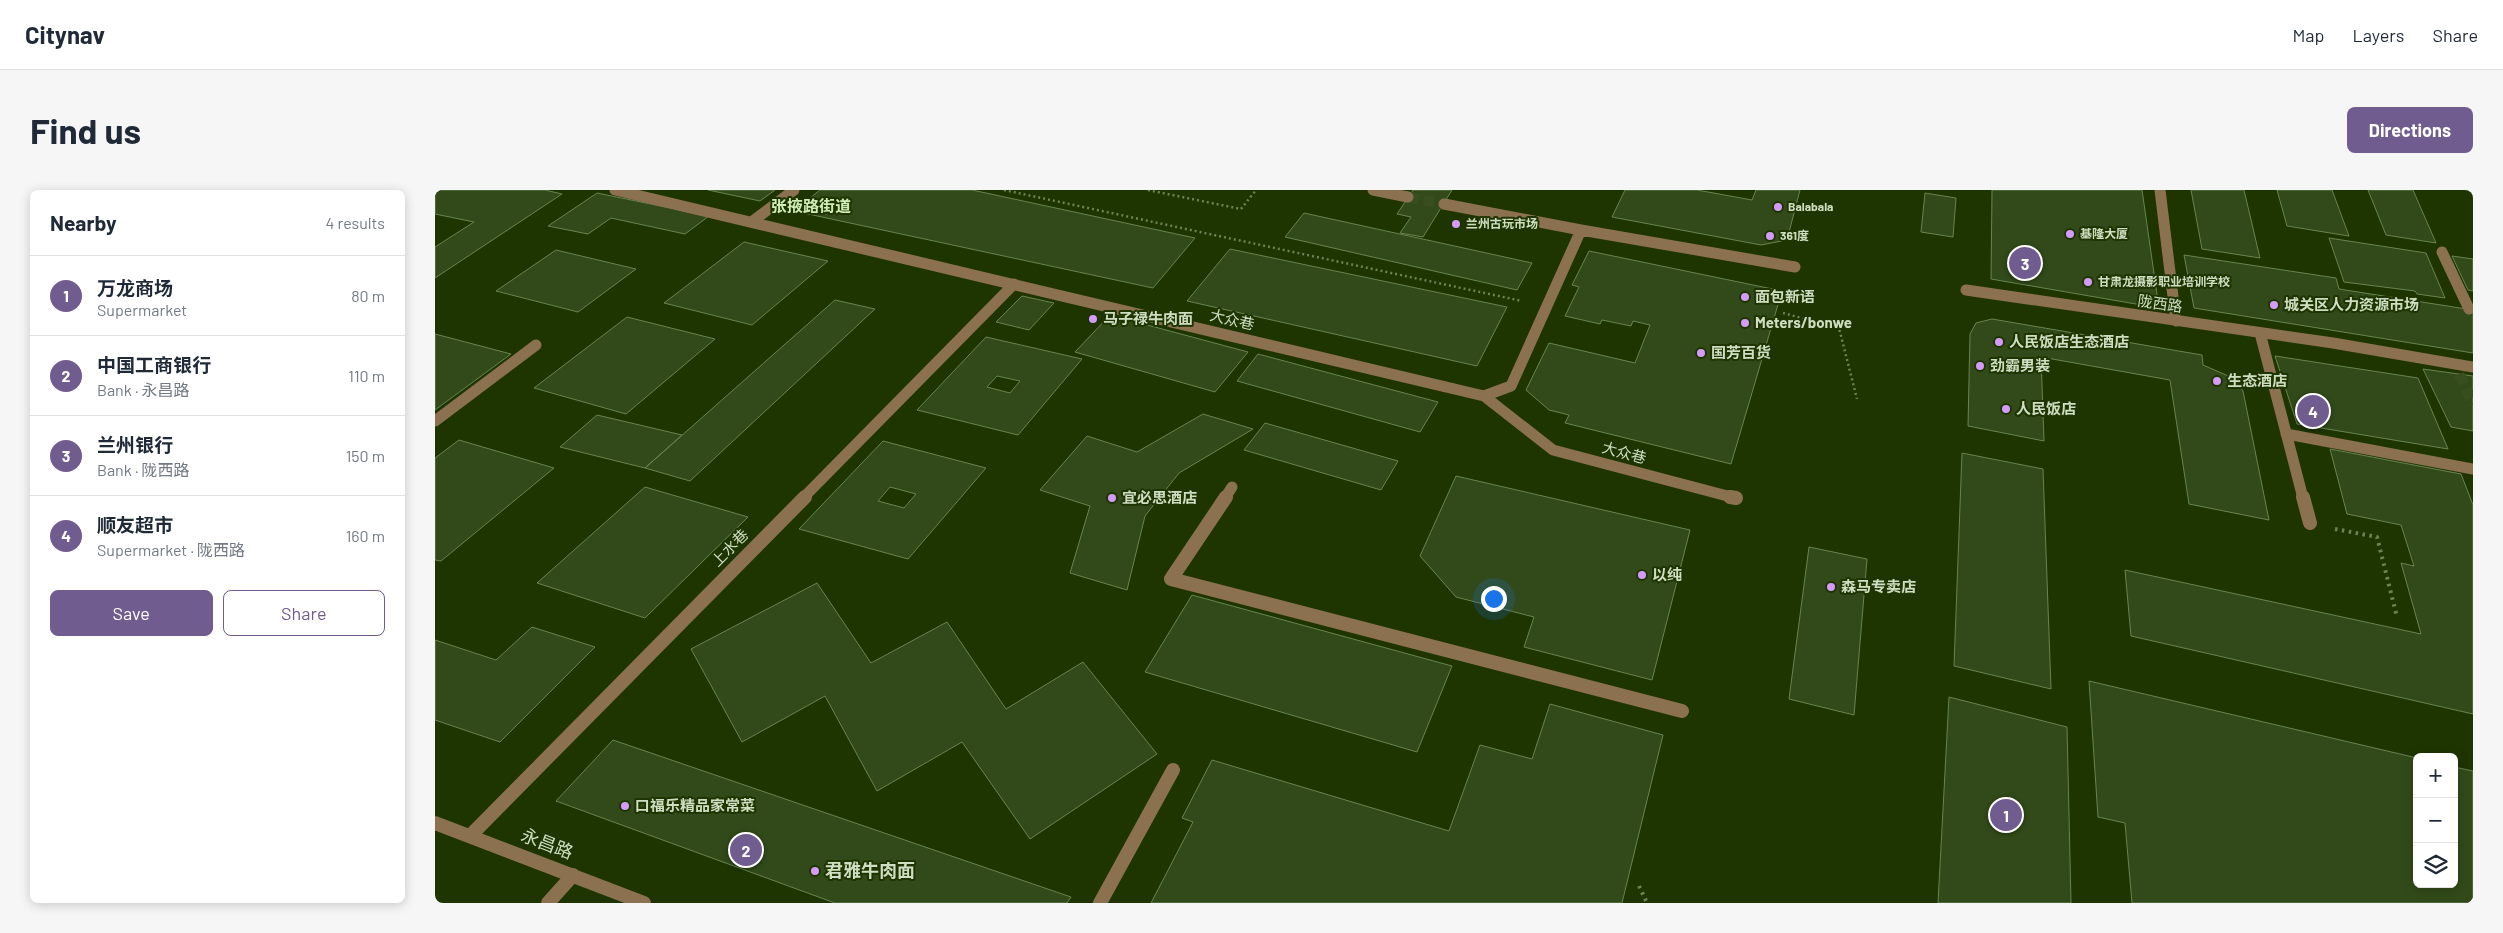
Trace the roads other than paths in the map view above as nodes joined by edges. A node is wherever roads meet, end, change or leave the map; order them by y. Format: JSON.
{"nodes":[{"id":1,"x":615,"y":190,"type":"edge"},
{"id":2,"x":794,"y":190,"type":"edge"},
{"id":3,"x":1373,"y":190,"type":"edge"},
{"id":4,"x":2160,"y":190,"type":"edge"},
{"id":5,"x":1408,"y":197,"type":"tunnel mouth"},
{"id":6,"x":1444,"y":204,"type":"tunnel mouth"},
{"id":7,"x":753,"y":222,"type":"junction"},
{"id":8,"x":1581,"y":230,"type":"junction"},
{"id":9,"x":2443,"y":252,"type":"dead end"},
{"id":10,"x":1795,"y":267,"type":"dead end"},
{"id":11,"x":1014,"y":284,"type":"junction"},
{"id":12,"x":1966,"y":290,"type":"dead end"},
{"id":13,"x":2469,"y":309,"type":"dead end"},
{"id":14,"x":2176,"y":321,"type":"junction"},
{"id":15,"x":2260,"y":333,"type":"junction"},
{"id":16,"x":536,"y":345,"type":"dead end"},
{"id":17,"x":2473,"y":367,"type":"edge"},
{"id":18,"x":1484,"y":396,"type":"junction"},
{"id":19,"x":435,"y":421,"type":"edge"},
{"id":20,"x":2286,"y":434,"type":"junction"},
{"id":21,"x":2473,"y":469,"type":"edge"},
{"id":22,"x":1232,"y":487,"type":"dead end"},
{"id":23,"x":1736,"y":498,"type":"dead end"},
{"id":24,"x":2310,"y":524,"type":"road end"},
{"id":25,"x":1682,"y":711,"type":"dead end"},
{"id":26,"x":1173,"y":770,"type":"dead end"},
{"id":27,"x":435,"y":823,"type":"edge"},
{"id":28,"x":471,"y":836,"type":"junction"},
{"id":29,"x":573,"y":875,"type":"junction"},
{"id":30,"x":548,"y":903,"type":"edge"},
{"id":31,"x":644,"y":903,"type":"edge"},
{"id":32,"x":1100,"y":903,"type":"edge"}],
"edges":[{"from":1,"to":7,"type":"street","name":"大众巷"},
{"from":2,"to":7,"type":"street"},
{"from":3,"to":5,"type":"street"},
{"from":4,"to":14,"type":"street"},
{"from":6,"to":8,"type":"street"},
{"from":7,"to":11,"type":"street","name":"大众巷"},
{"from":8,"to":10,"type":"street"},
{"from":8,"to":18,"type":"street"},
{"from":9,"to":13,"type":"street"},
{"from":11,"to":18,"type":"street","name":"大众巷"},
{"from":11,"to":28,"type":"street","name":"上水巷"},
{"from":12,"to":14,"type":"street","name":"陇西路"},
{"from":14,"to":15,"type":"street","name":"陇西路"},
{"from":15,"to":17,"type":"street","name":"陇西路"},
{"from":15,"to":20,"type":"street"},
{"from":16,"to":19,"type":"street"},
{"from":18,"to":23,"type":"street","name":"大众巷"},
{"from":20,"to":21,"type":"street"},
{"from":20,"to":24,"type":"street"},
{"from":22,"to":25,"type":"street"},
{"from":26,"to":32,"type":"street"},
{"from":27,"to":28,"type":"street","name":"永昌路"},
{"from":28,"to":29,"type":"street","name":"永昌路"},
{"from":29,"to":30,"type":"street"},
{"from":29,"to":31,"type":"street","name":"永昌路"}]}
